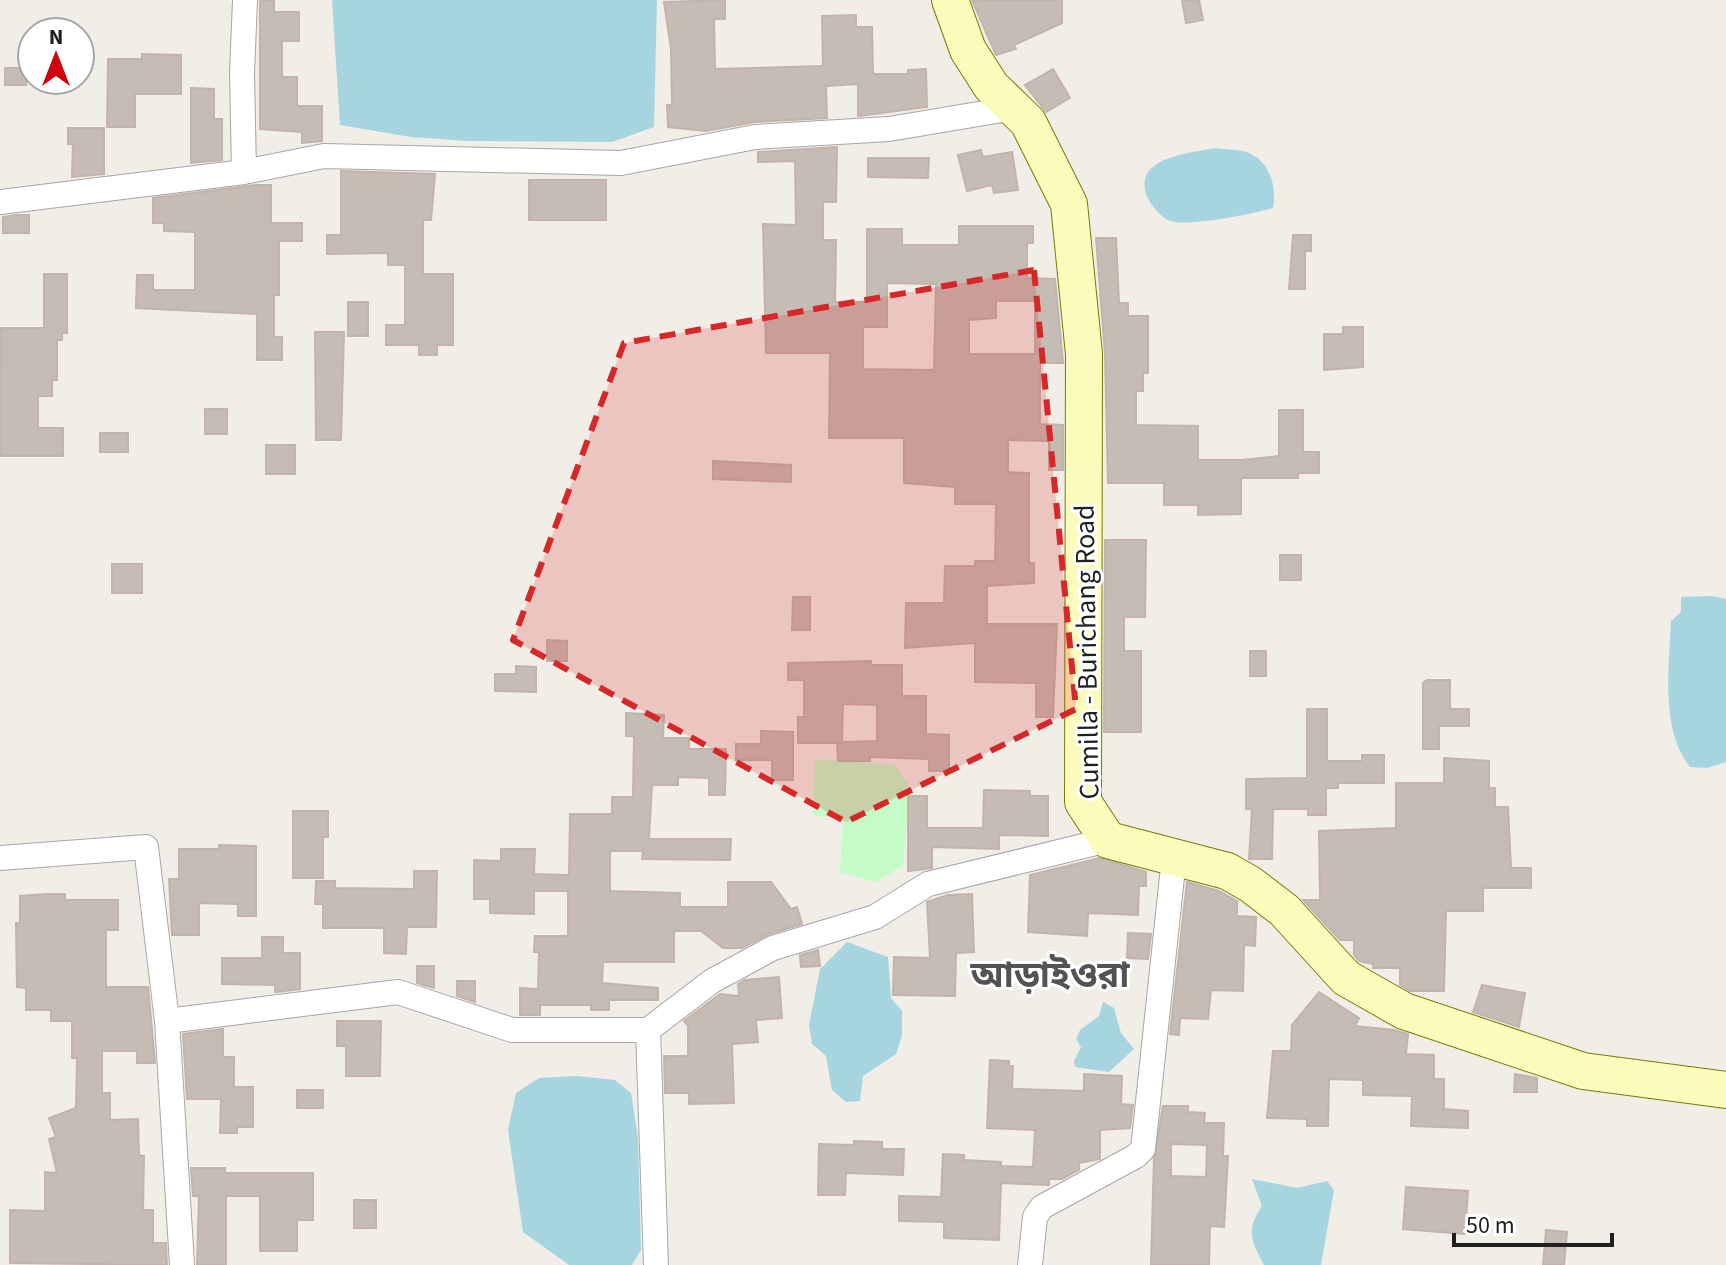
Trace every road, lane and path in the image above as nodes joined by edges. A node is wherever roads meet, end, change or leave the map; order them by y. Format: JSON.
{"nodes":[{"id":1,"x":245,"y":0,"type":"edge"},
{"id":2,"x":950,"y":0,"type":"edge"},
{"id":3,"x":1014,"y":108,"type":"junction"},
{"id":4,"x":244,"y":172,"type":"junction"},
{"id":5,"x":0,"y":202,"type":"edge"},
{"id":6,"x":1108,"y":840,"type":"junction"},
{"id":7,"x":0,"y":858,"type":"edge"},
{"id":8,"x":1174,"y":858,"type":"junction"},
{"id":9,"x":167,"y":1021,"type":"junction"},
{"id":10,"x":648,"y":1030,"type":"junction"},
{"id":11,"x":1726,"y":1090,"type":"edge"},
{"id":12,"x":182,"y":1265,"type":"edge"},
{"id":13,"x":656,"y":1265,"type":"edge"},
{"id":14,"x":1030,"y":1265,"type":"edge"}],
"edges":[{"from":1,"to":4,"type":"street"},
{"from":2,"to":3,"type":"main road","name":"Cumilla - Burichang Road"},
{"from":3,"to":4,"type":"street"},
{"from":3,"to":6,"type":"main road","name":"Cumilla - Burichang Road"},
{"from":4,"to":5,"type":"street"},
{"from":6,"to":8,"type":"main road","name":"Cumilla - Burichang Road"},
{"from":6,"to":10,"type":"street"},
{"from":7,"to":9,"type":"street"},
{"from":8,"to":11,"type":"main road","name":"Cumilla - Burichang Road"},
{"from":8,"to":14,"type":"street"},
{"from":9,"to":10,"type":"street"},
{"from":9,"to":12,"type":"street"},
{"from":10,"to":13,"type":"street"}]}
